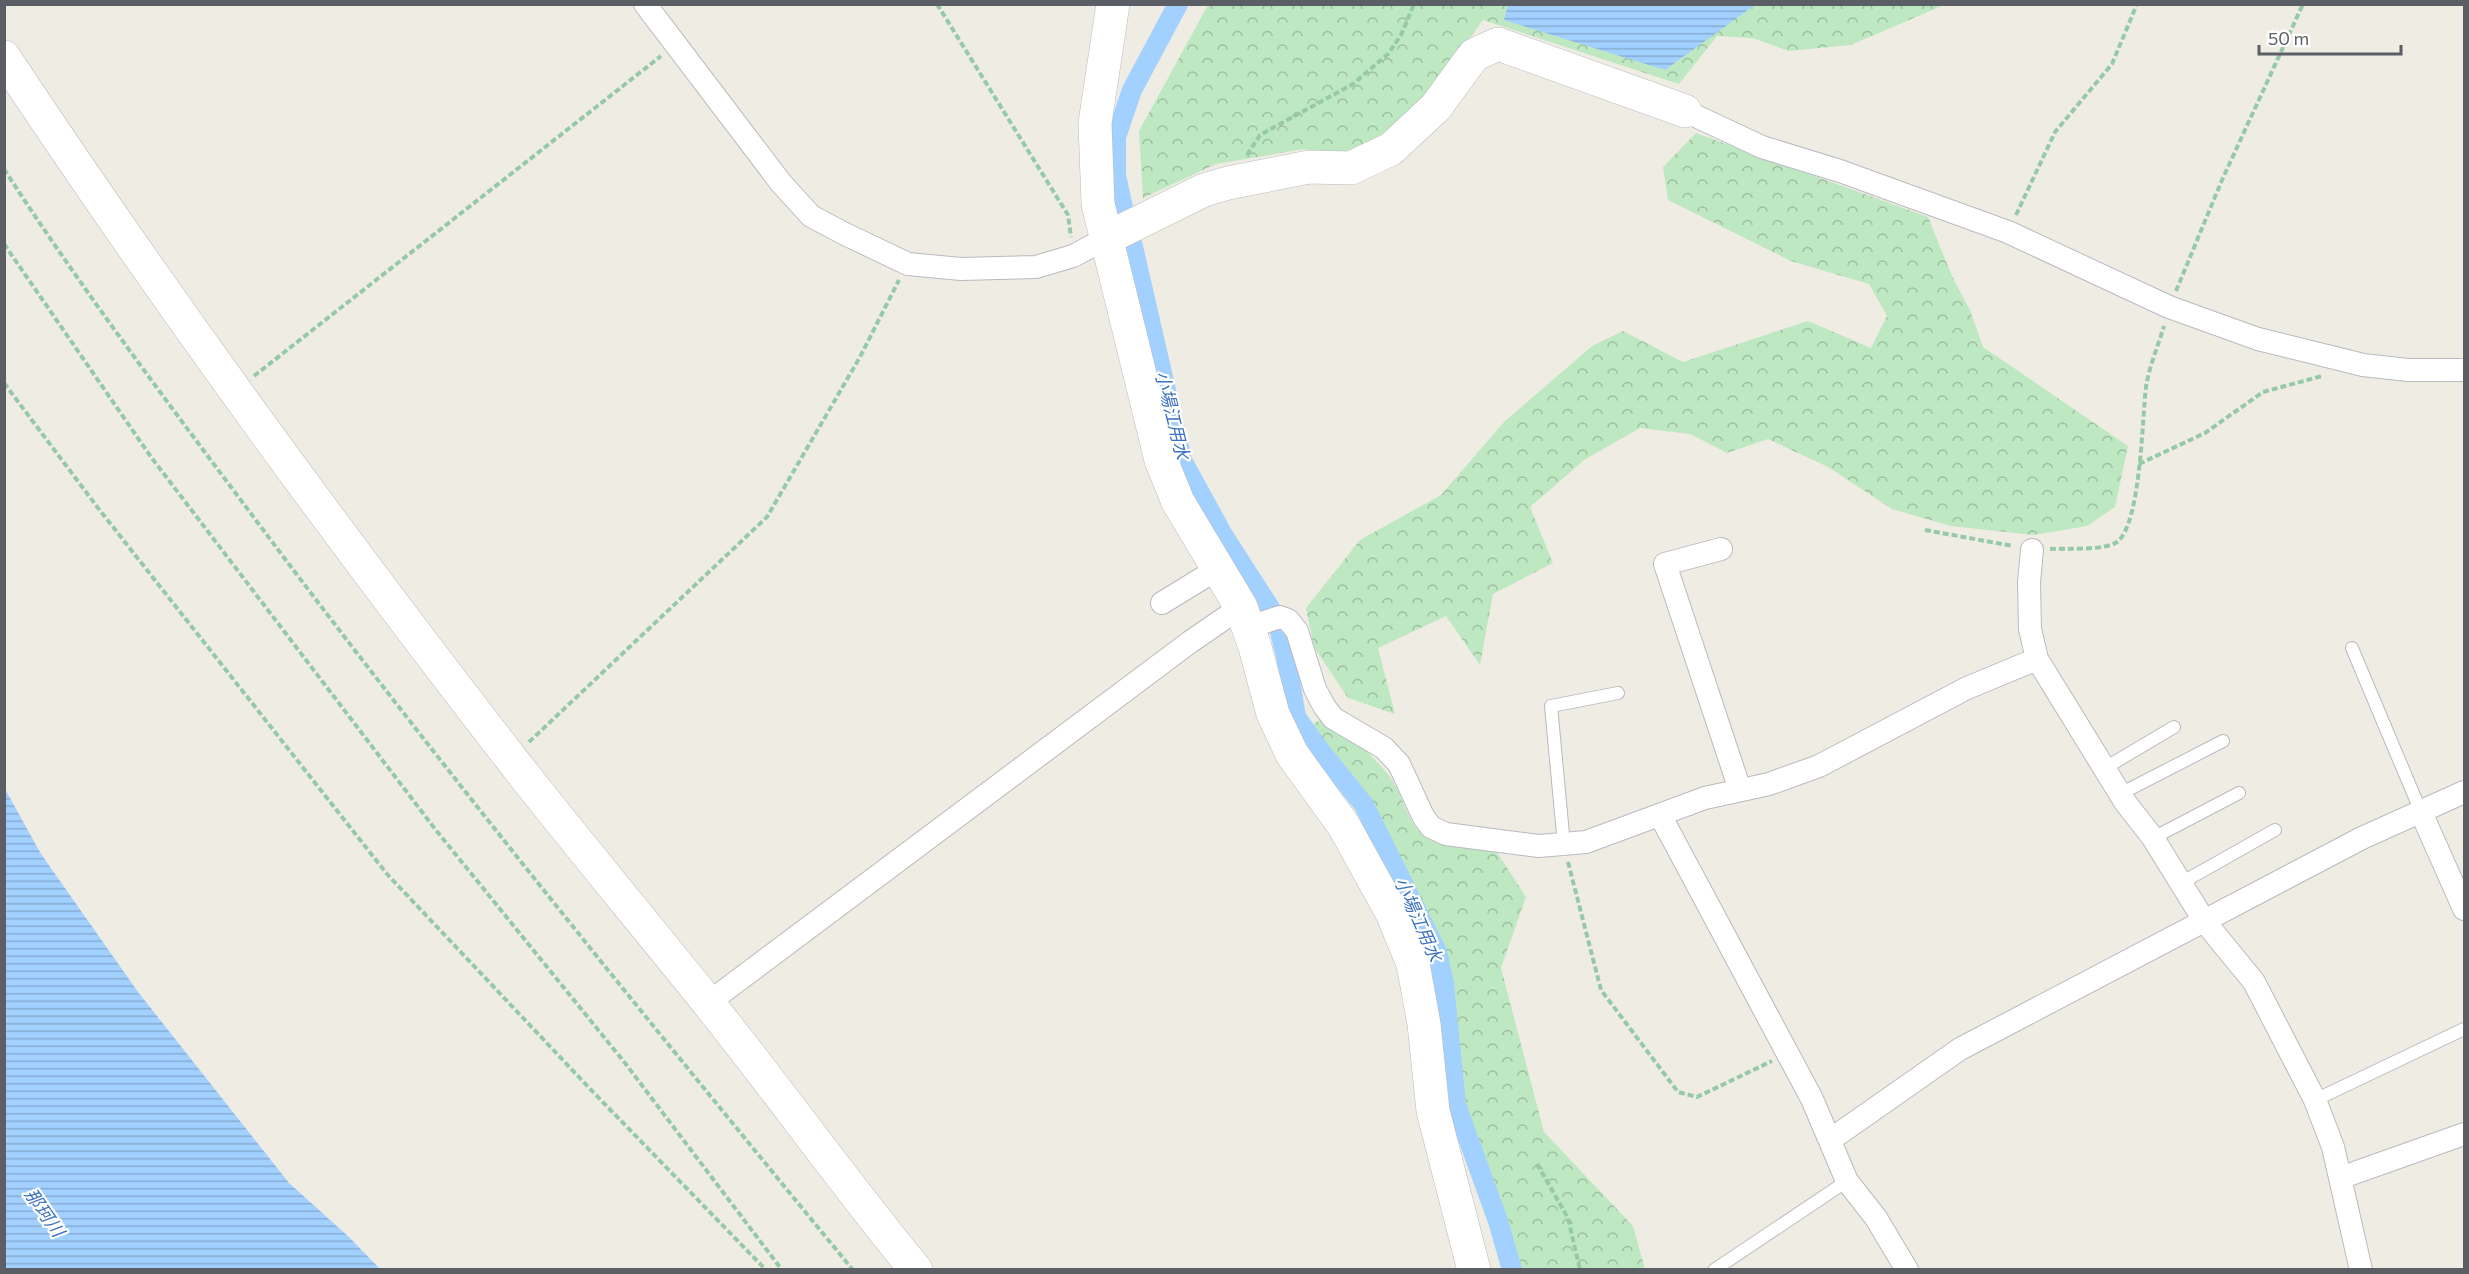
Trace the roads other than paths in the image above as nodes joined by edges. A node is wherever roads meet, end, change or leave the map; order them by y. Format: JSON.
{"nodes":[{"id":1,"x":645,"y":4,"type":"edge"},
{"id":2,"x":1113,"y":4,"type":"edge"},
{"id":3,"x":4,"y":57,"type":"edge"},
{"id":4,"x":1686,"y":111,"type":"joint"},
{"id":5,"x":1105,"y":239,"type":"junction"},
{"id":6,"x":2464,"y":370,"type":"edge"},
{"id":7,"x":1721,"y":549,"type":"dead end"},
{"id":8,"x":2032,"y":550,"type":"road end"},
{"id":9,"x":1219,"y":568,"type":"junction"},
{"id":10,"x":1170,"y":597,"type":"dead end"},
{"id":11,"x":1245,"y":617,"type":"junction"},
{"id":12,"x":2352,"y":648,"type":"dead end"},
{"id":13,"x":2037,"y":659,"type":"junction"},
{"id":14,"x":1618,"y":693,"type":"dead end"},
{"id":15,"x":2174,"y":727,"type":"dead end"},
{"id":16,"x":2223,"y":741,"type":"dead end"},
{"id":17,"x":2105,"y":768,"type":"junction"},
{"id":18,"x":1740,"y":790,"type":"junction"},
{"id":19,"x":2464,"y":792,"type":"edge"},
{"id":20,"x":2120,"y":794,"type":"junction"},
{"id":21,"x":2239,"y":794,"type":"dead end"},
{"id":22,"x":2421,"y":812,"type":"junction"},
{"id":23,"x":1660,"y":815,"type":"junction"},
{"id":24,"x":2275,"y":830,"type":"dead end"},
{"id":25,"x":2154,"y":838,"type":"junction"},
{"id":26,"x":1564,"y":845,"type":"junction"},
{"id":27,"x":2181,"y":883,"type":"junction"},
{"id":28,"x":2464,"y":907,"type":"edge"},
{"id":29,"x":2205,"y":922,"type":"junction"},
{"id":30,"x":708,"y":1003,"type":"junction"},
{"id":31,"x":2464,"y":1029,"type":"edge"},
{"id":32,"x":2315,"y":1100,"type":"junction"},
{"id":33,"x":2464,"y":1134,"type":"edge"},
{"id":34,"x":1830,"y":1140,"type":"junction"},
{"id":35,"x":2340,"y":1178,"type":"junction"},
{"id":36,"x":1847,"y":1181,"type":"junction"},
{"id":37,"x":916,"y":1269,"type":"edge"},
{"id":38,"x":1474,"y":1269,"type":"edge"},
{"id":39,"x":1714,"y":1269,"type":"edge"},
{"id":40,"x":1907,"y":1269,"type":"edge"},
{"id":41,"x":2361,"y":1269,"type":"edge"}],
"edges":[{"from":1,"to":5,"type":"street"},
{"from":2,"to":5,"type":"street"},
{"from":3,"to":30,"type":"street"},
{"from":4,"to":5,"type":"street"},
{"from":4,"to":6,"type":"street"},
{"from":5,"to":9,"type":"street"},
{"from":7,"to":18,"type":"street"},
{"from":8,"to":13,"type":"street"},
{"from":9,"to":10,"type":"street"},
{"from":9,"to":11,"type":"street"},
{"from":11,"to":26,"type":"street"},
{"from":11,"to":30,"type":"street"},
{"from":11,"to":38,"type":"street"},
{"from":12,"to":22,"type":"lane"},
{"from":13,"to":17,"type":"street"},
{"from":13,"to":18,"type":"street"},
{"from":14,"to":26,"type":"lane"},
{"from":15,"to":17,"type":"lane"},
{"from":16,"to":20,"type":"lane"},
{"from":17,"to":20,"type":"street"},
{"from":18,"to":23,"type":"street"},
{"from":19,"to":22,"type":"street"},
{"from":20,"to":25,"type":"street"},
{"from":21,"to":25,"type":"lane"},
{"from":22,"to":28,"type":"street"},
{"from":22,"to":29,"type":"street"},
{"from":23,"to":26,"type":"street"},
{"from":23,"to":34,"type":"street"},
{"from":24,"to":27,"type":"lane"},
{"from":25,"to":27,"type":"street"},
{"from":27,"to":29,"type":"street"},
{"from":29,"to":32,"type":"street"},
{"from":29,"to":34,"type":"street"},
{"from":30,"to":37,"type":"street"},
{"from":31,"to":32,"type":"lane"},
{"from":32,"to":35,"type":"street"},
{"from":33,"to":35,"type":"street"},
{"from":34,"to":36,"type":"street"},
{"from":35,"to":41,"type":"street"},
{"from":36,"to":39,"type":"lane"},
{"from":36,"to":40,"type":"street"}]}
